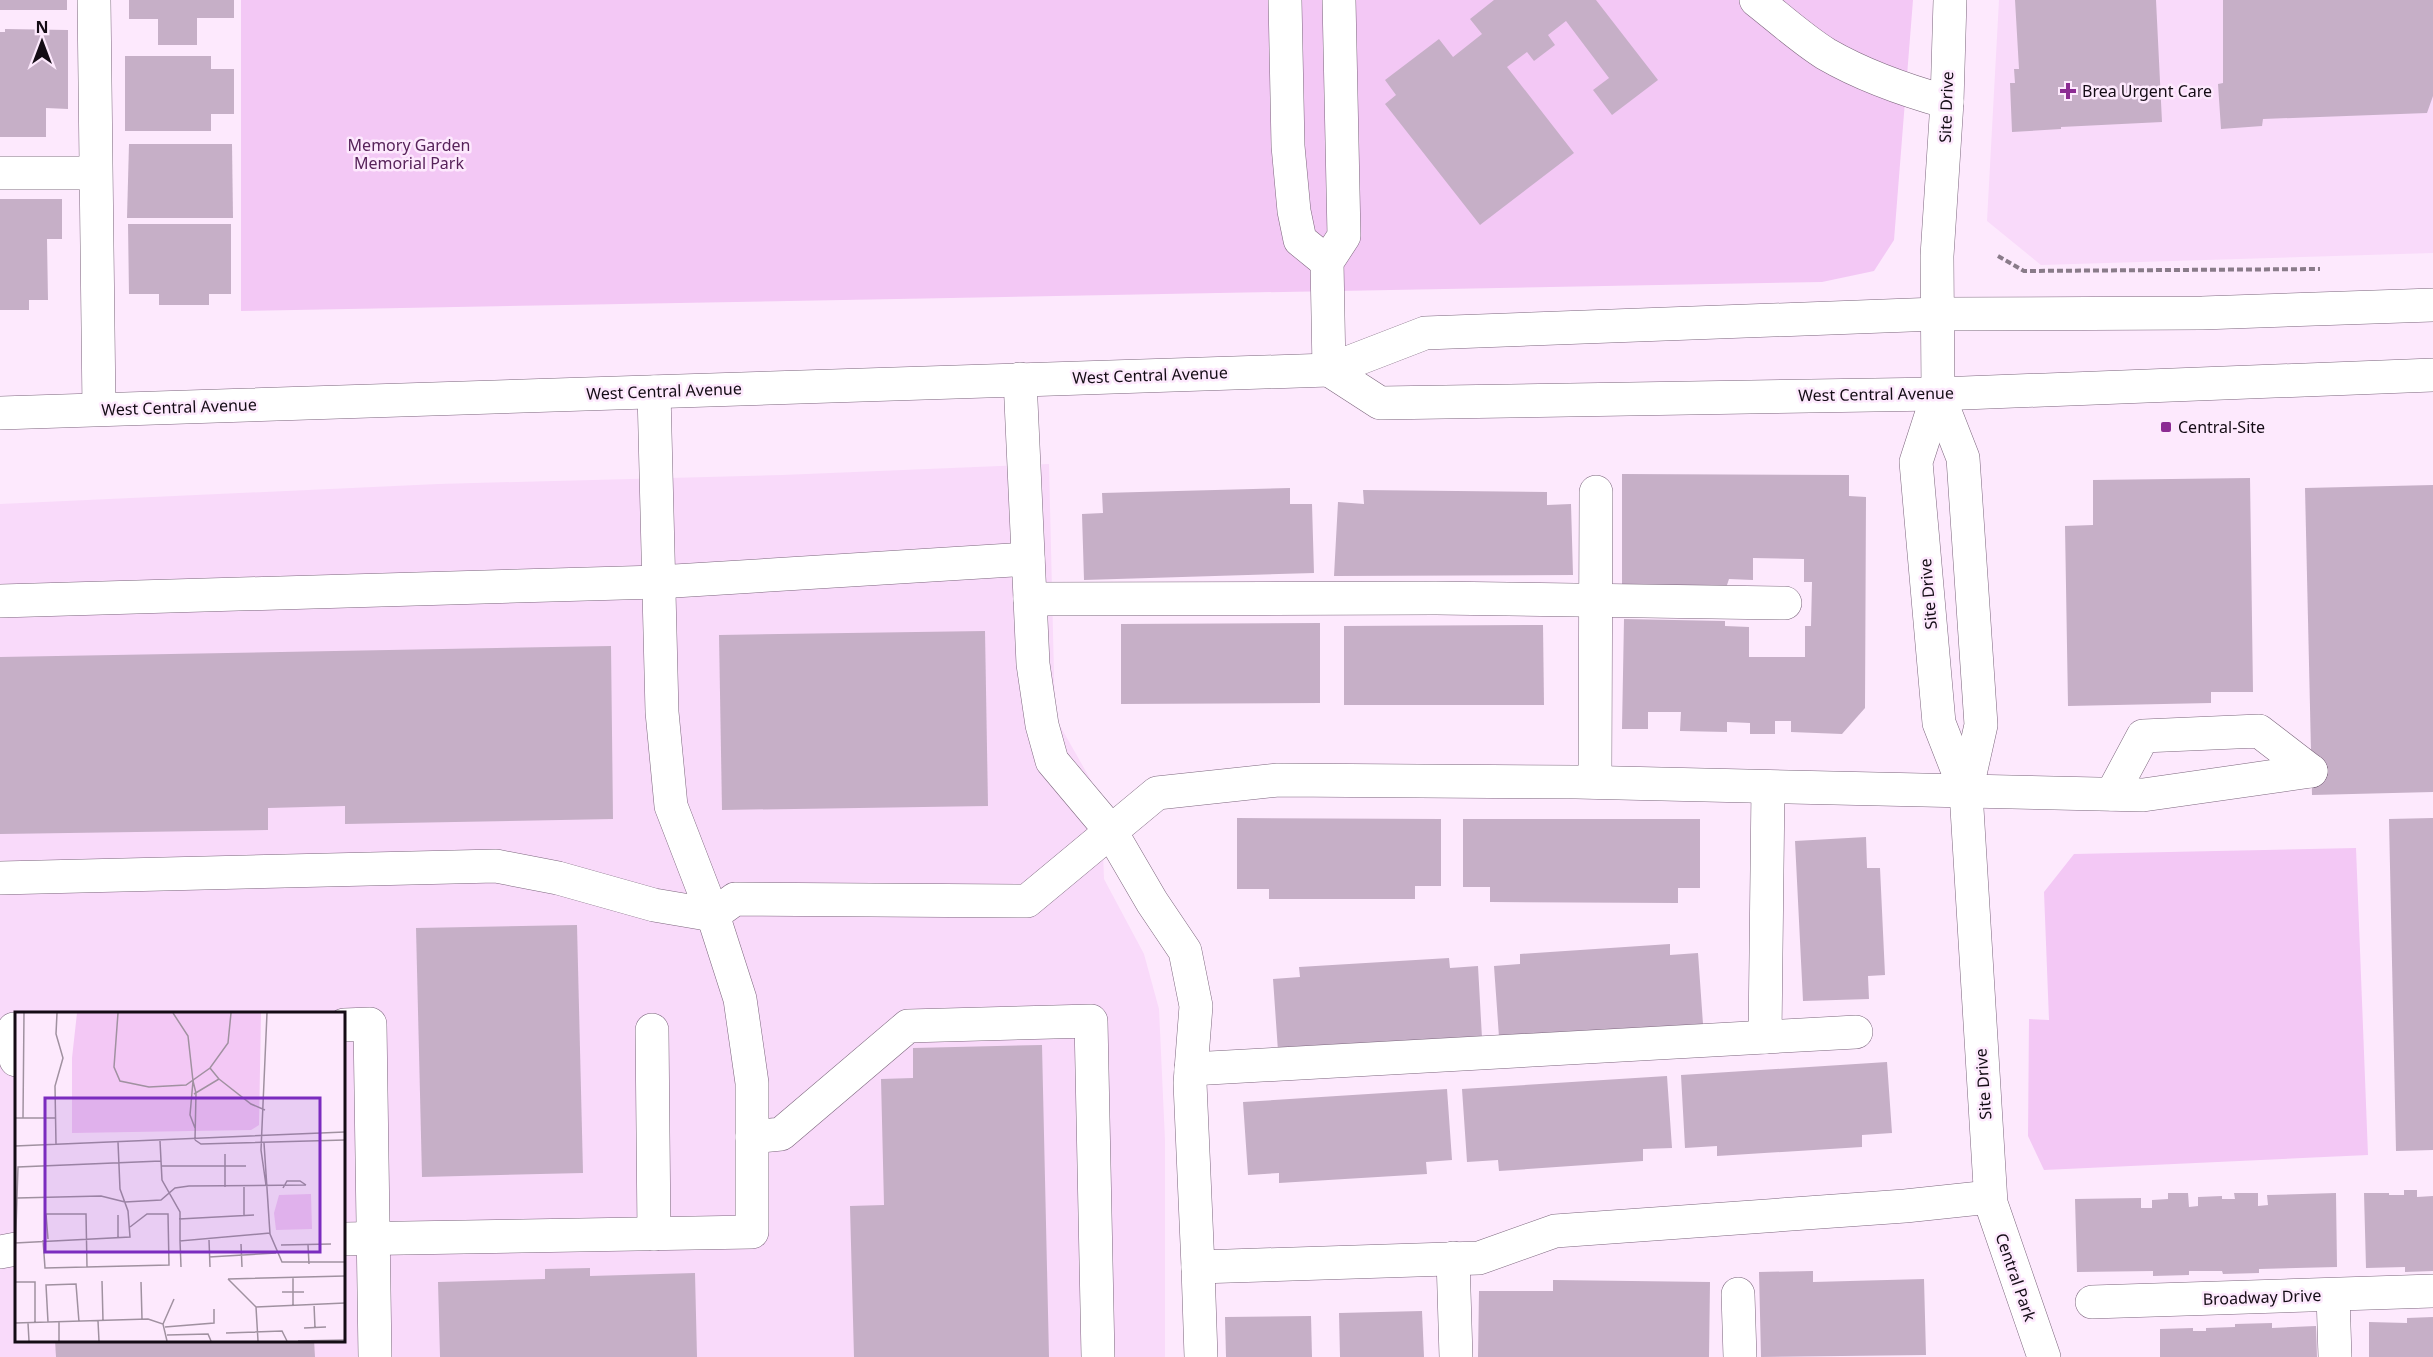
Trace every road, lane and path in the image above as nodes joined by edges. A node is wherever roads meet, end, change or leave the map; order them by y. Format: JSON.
{"nodes":[{"id":1,"x":94,"y":0,"type":"edge"},
{"id":2,"x":1284,"y":0,"type":"edge"},
{"id":3,"x":1339,"y":0,"type":"edge"},
{"id":4,"x":1756,"y":0,"type":"edge"},
{"id":5,"x":1950,"y":0,"type":"edge"},
{"id":6,"x":1947,"y":102,"type":"junction"},
{"id":7,"x":0,"y":173,"type":"edge"},
{"id":8,"x":95,"y":173,"type":"junction"},
{"id":9,"x":1342,"y":177,"type":"junction"},
{"id":10,"x":1290,"y":178,"type":"junction"},
{"id":11,"x":1998,"y":256,"type":"dead end"},
{"id":12,"x":1327,"y":262,"type":"junction"},
{"id":13,"x":2325,"y":269,"type":"dead end"},
{"id":14,"x":2433,"y":305,"type":"edge"},
{"id":15,"x":1937,"y":314,"type":"junction"},
{"id":16,"x":1329,"y":370,"type":"junction"},
{"id":17,"x":2433,"y":375,"type":"edge"},
{"id":18,"x":1020,"y":379,"type":"junction"},
{"id":19,"x":654,"y":392,"type":"junction"},
{"id":20,"x":1938,"y":394,"type":"junction"},
{"id":21,"x":99,"y":409,"type":"junction"},
{"id":22,"x":0,"y":413,"type":"edge"},
{"id":23,"x":1596,"y":492,"type":"dead end"},
{"id":24,"x":1028,"y":560,"type":"junction"},
{"id":25,"x":658,"y":582,"type":"junction"},
{"id":26,"x":1030,"y":599,"type":"junction"},
{"id":27,"x":1595,"y":600,"type":"junction"},
{"id":28,"x":0,"y":601,"type":"edge"},
{"id":29,"x":1785,"y":603,"type":"dead end"},
{"id":30,"x":1595,"y":782,"type":"junction"},
{"id":31,"x":1768,"y":787,"type":"junction"},
{"id":32,"x":1966,"y":792,"type":"junction"},
{"id":33,"x":2112,"y":794,"type":"junction"},
{"id":34,"x":1110,"y":830,"type":"junction"},
{"id":35,"x":0,"y":878,"type":"edge"},
{"id":36,"x":713,"y":915,"type":"junction"},
{"id":37,"x":345,"y":1025,"type":"edge"},
{"id":38,"x":15,"y":1029,"type":"edge"},
{"id":39,"x":652,"y":1030,"type":"dead end"},
{"id":40,"x":1856,"y":1032,"type":"dead end"},
{"id":41,"x":1765,"y":1037,"type":"junction"},
{"id":42,"x":15,"y":1044,"type":"edge"},
{"id":43,"x":1191,"y":1068,"type":"junction"},
{"id":44,"x":752,"y":1137,"type":"junction"},
{"id":45,"x":1990,"y":1197,"type":"junction"},
{"id":46,"x":654,"y":1234,"type":"junction"},
{"id":47,"x":358,"y":1238,"type":"edge"},
{"id":48,"x":15,"y":1249,"type":"edge"},
{"id":49,"x":0,"y":1252,"type":"edge"},
{"id":50,"x":1453,"y":1258,"type":"junction"},
{"id":51,"x":1198,"y":1267,"type":"junction"},
{"id":52,"x":2433,"y":1291,"type":"edge"},
{"id":53,"x":1738,"y":1294,"type":"dead end"},
{"id":54,"x":2333,"y":1295,"type":"junction"},
{"id":55,"x":2092,"y":1302,"type":"dead end"},
{"id":56,"x":375,"y":1357,"type":"edge"},
{"id":57,"x":1098,"y":1357,"type":"edge"},
{"id":58,"x":1201,"y":1357,"type":"edge"},
{"id":59,"x":1456,"y":1357,"type":"edge"},
{"id":60,"x":1740,"y":1357,"type":"edge"},
{"id":61,"x":2044,"y":1357,"type":"edge"},
{"id":62,"x":2335,"y":1357,"type":"edge"}],
"edges":[{"from":1,"to":8,"type":"main road"},
{"from":2,"to":10,"type":"main road"},
{"from":3,"to":9,"type":"main road"},
{"from":4,"to":6,"type":"main road"},
{"from":5,"to":6,"type":"main road","name":"Site Drive"},
{"from":6,"to":15,"type":"main road","name":"Site Drive"},
{"from":7,"to":8,"type":"main road"},
{"from":8,"to":21,"type":"main road"},
{"from":9,"to":10,"type":"main road"},
{"from":9,"to":12,"type":"main road"},
{"from":10,"to":12,"type":"main road"},
{"from":11,"to":13,"type":"path"},
{"from":12,"to":16,"type":"main road"},
{"from":14,"to":15,"type":"main road","name":"West Central Avenue"},
{"from":15,"to":16,"type":"main road","name":"West Central Avenue"},
{"from":15,"to":20,"type":"main road","name":"Site Drive"},
{"from":16,"to":18,"type":"main road","name":"West Central Avenue"},
{"from":16,"to":20,"type":"main road","name":"West Central Avenue"},
{"from":17,"to":20,"type":"main road","name":"West Central Avenue"},
{"from":18,"to":19,"type":"main road","name":"West Central Avenue"},
{"from":18,"to":24,"type":"main road"},
{"from":19,"to":21,"type":"main road","name":"West Central Avenue"},
{"from":19,"to":25,"type":"main road"},
{"from":20,"to":32,"type":"main road","name":"Site Drive"},
{"from":20,"to":32,"type":"main road","name":"Site Drive"},
{"from":21,"to":22,"type":"main road","name":"West Central Avenue"},
{"from":23,"to":27,"type":"main road"},
{"from":24,"to":25,"type":"main road"},
{"from":24,"to":26,"type":"main road"},
{"from":25,"to":28,"type":"main road"},
{"from":25,"to":36,"type":"main road"},
{"from":26,"to":27,"type":"main road"},
{"from":26,"to":34,"type":"main road"},
{"from":27,"to":29,"type":"main road"},
{"from":27,"to":30,"type":"main road"},
{"from":30,"to":31,"type":"main road"},
{"from":30,"to":34,"type":"main road"},
{"from":31,"to":32,"type":"main road"},
{"from":31,"to":41,"type":"main road"},
{"from":32,"to":33,"type":"main road"},
{"from":32,"to":45,"type":"main road","name":"Site Drive"},
{"from":33,"to":33,"type":"main road"},
{"from":34,"to":36,"type":"main road"},
{"from":34,"to":43,"type":"main road"},
{"from":35,"to":36,"type":"main road"},
{"from":36,"to":44,"type":"main road"},
{"from":37,"to":47,"type":"main road"},
{"from":38,"to":42,"type":"main road"},
{"from":39,"to":46,"type":"main road"},
{"from":40,"to":41,"type":"main road"},
{"from":41,"to":43,"type":"main road"},
{"from":43,"to":51,"type":"main road"},
{"from":44,"to":46,"type":"main road"},
{"from":44,"to":57,"type":"main road"},
{"from":45,"to":50,"type":"main road"},
{"from":45,"to":61,"type":"main road","name":"Central Park"},
{"from":46,"to":47,"type":"main road"},
{"from":47,"to":56,"type":"main road"},
{"from":48,"to":49,"type":"main road"},
{"from":50,"to":51,"type":"main road"},
{"from":50,"to":59,"type":"main road"},
{"from":51,"to":58,"type":"main road"},
{"from":52,"to":54,"type":"main road","name":"Broadway Drive"},
{"from":53,"to":60,"type":"main road"},
{"from":54,"to":55,"type":"main road","name":"Broadway Drive"},
{"from":54,"to":62,"type":"main road"}]}
